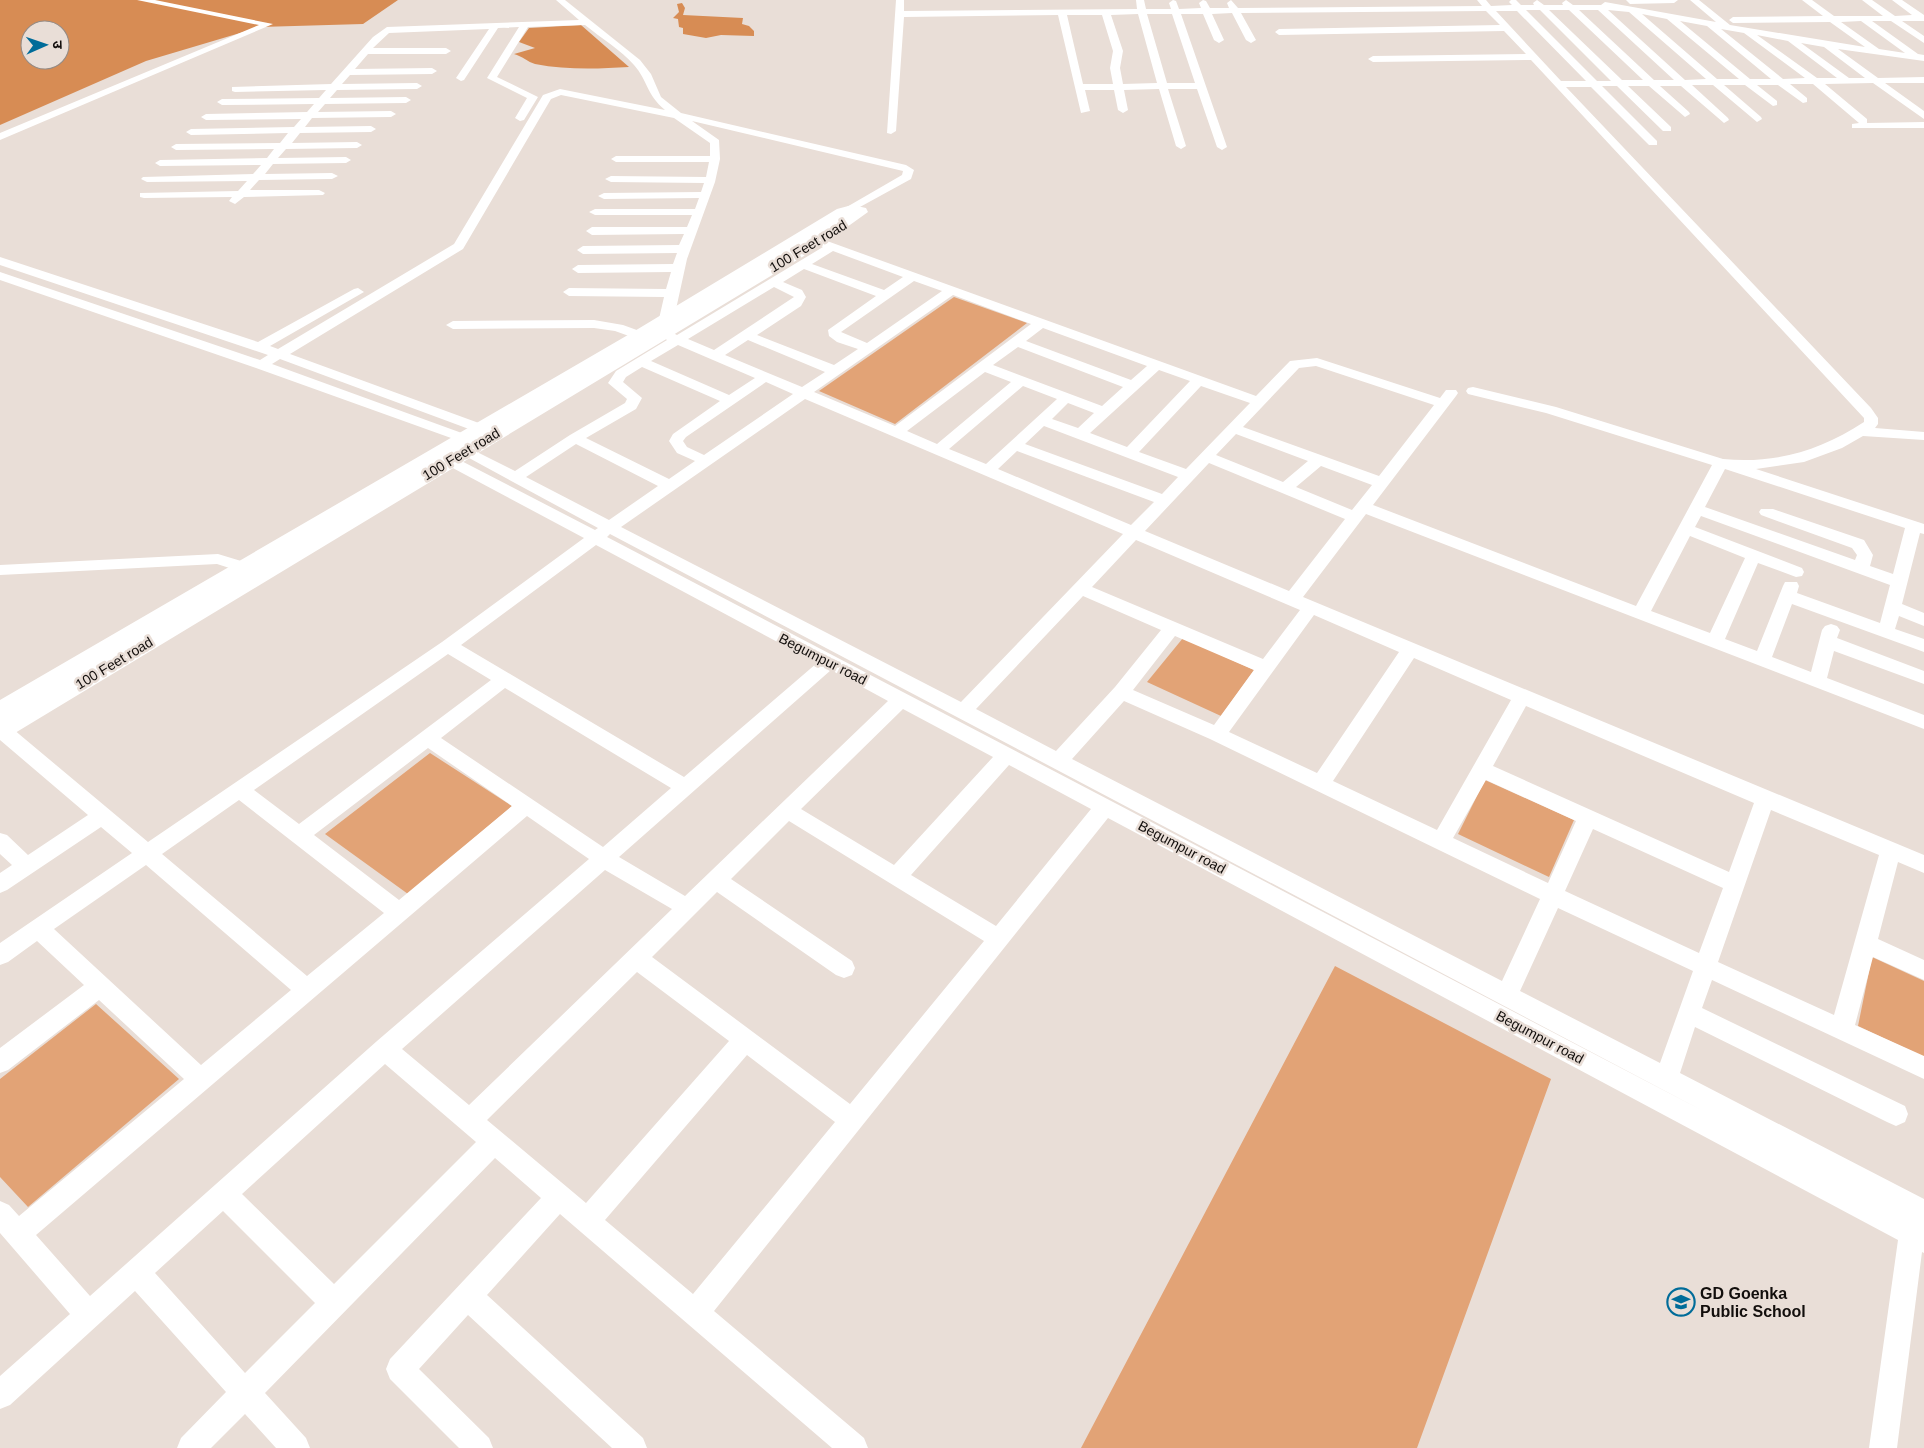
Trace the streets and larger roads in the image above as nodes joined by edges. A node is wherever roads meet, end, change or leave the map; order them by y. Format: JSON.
{"nodes":[{"id":1,"x":141,"y":0,"type":"edge"},
{"id":2,"x":560,"y":0,"type":"edge"},
{"id":3,"x":900,"y":0,"type":"edge"},
{"id":4,"x":1065,"y":0,"type":"edge"},
{"id":5,"x":1087,"y":0,"type":"edge"},
{"id":6,"x":1118,"y":0,"type":"edge"},
{"id":7,"x":1140,"y":0,"type":"edge"},
{"id":8,"x":1171,"y":0,"type":"edge"},
{"id":9,"x":1201,"y":0,"type":"edge"},
{"id":10,"x":1229,"y":0,"type":"edge"},
{"id":11,"x":1260,"y":0,"type":"edge"},
{"id":12,"x":1292,"y":0,"type":"edge"},
{"id":13,"x":1320,"y":0,"type":"edge"},
{"id":14,"x":1345,"y":0,"type":"edge"},
{"id":15,"x":1369,"y":0,"type":"edge"},
{"id":16,"x":1391,"y":0,"type":"edge"},
{"id":17,"x":1422,"y":0,"type":"edge"},
{"id":18,"x":1450,"y":0,"type":"edge"},
{"id":19,"x":1534,"y":0,"type":"edge"},
{"id":20,"x":1694,"y":0,"type":"edge"},
{"id":21,"x":1710,"y":0,"type":"edge"},
{"id":22,"x":1806,"y":0,"type":"edge"},
{"id":23,"x":1866,"y":0,"type":"edge"},
{"id":24,"x":1896,"y":0,"type":"edge"},
{"id":25,"x":1570,"y":2,"type":"edge"},
{"id":26,"x":1620,"y":3,"type":"edge"},
{"id":27,"x":1515,"y":4,"type":"edge"},
{"id":28,"x":1678,"y":4,"type":"edge"},
{"id":29,"x":1541,"y":7,"type":"junction"},
{"id":30,"x":1600,"y":7,"type":"junction"},
{"id":31,"x":1376,"y":9,"type":"junction"},
{"id":32,"x":1398,"y":9,"type":"junction"},
{"id":33,"x":1429,"y":9,"type":"junction"},
{"id":34,"x":1458,"y":9,"type":"junction"},
{"id":35,"x":1489,"y":9,"type":"edge"},
{"id":36,"x":1352,"y":10,"type":"junction"},
{"id":37,"x":1632,"y":10,"type":"junction"},
{"id":38,"x":1266,"y":11,"type":"junction"},
{"id":39,"x":1298,"y":11,"type":"junction"},
{"id":40,"x":1327,"y":11,"type":"junction"},
{"id":41,"x":1143,"y":12,"type":"junction"},
{"id":42,"x":1207,"y":12,"type":"junction"},
{"id":43,"x":1235,"y":12,"type":"junction"},
{"id":44,"x":1091,"y":13,"type":"junction"},
{"id":45,"x":1106,"y":13,"type":"junction"},
{"id":46,"x":1121,"y":13,"type":"junction"},
{"id":47,"x":1176,"y":13,"type":"junction"},
{"id":48,"x":900,"y":14,"type":"junction"},
{"id":49,"x":1065,"y":14,"type":"junction"},
{"id":50,"x":1668,"y":16,"type":"junction"},
{"id":51,"x":1832,"y":18,"type":"junction"},
{"id":52,"x":1862,"y":18,"type":"junction"},
{"id":53,"x":1893,"y":18,"type":"junction"},
{"id":54,"x":1389,"y":19,"type":"dead end"},
{"id":55,"x":1924,"y":19,"type":"edge"},
{"id":56,"x":1341,"y":20,"type":"dead end"},
{"id":57,"x":1360,"y":20,"type":"dead end"},
{"id":58,"x":589,"y":22,"type":"junction"},
{"id":59,"x":1698,"y":22,"type":"junction"},
{"id":60,"x":1715,"y":22,"type":"junction"},
{"id":61,"x":525,"y":25,"type":"junction"},
{"id":62,"x":495,"y":26,"type":"junction"},
{"id":63,"x":1506,"y":28,"type":"junction"},
{"id":64,"x":1745,"y":31,"type":"junction"},
{"id":65,"x":1787,"y":38,"type":"junction"},
{"id":66,"x":454,"y":39,"type":"junction"},
{"id":67,"x":1219,"y":40,"type":"dead end"},
{"id":68,"x":1251,"y":40,"type":"dead end"},
{"id":69,"x":1924,"y":40,"type":"edge"},
{"id":70,"x":1827,"y":45,"type":"junction"},
{"id":71,"x":365,"y":51,"type":"junction"},
{"id":72,"x":1878,"y":51,"type":"junction"},
{"id":73,"x":1534,"y":57,"type":"junction"},
{"id":74,"x":1921,"y":58,"type":"edge"},
{"id":75,"x":1373,"y":59,"type":"dead end"},
{"id":76,"x":356,"y":62,"type":"junction"},
{"id":77,"x":438,"y":62,"type":"junction"},
{"id":78,"x":347,"y":72,"type":"junction"},
{"id":79,"x":460,"y":78,"type":"dead end"},
{"id":80,"x":1919,"y":80,"type":"edge"},
{"id":81,"x":1815,"y":81,"type":"junction"},
{"id":82,"x":1847,"y":81,"type":"junction"},
{"id":83,"x":1877,"y":81,"type":"junction"},
{"id":84,"x":1715,"y":82,"type":"junction"},
{"id":85,"x":1749,"y":82,"type":"junction"},
{"id":86,"x":1782,"y":82,"type":"junction"},
{"id":87,"x":1652,"y":83,"type":"junction"},
{"id":88,"x":1683,"y":83,"type":"junction"},
{"id":89,"x":1560,"y":84,"type":"junction"},
{"id":90,"x":1594,"y":84,"type":"junction"},
{"id":91,"x":1620,"y":84,"type":"junction"},
{"id":92,"x":416,"y":86,"type":"dead end"},
{"id":93,"x":1162,"y":86,"type":"junction"},
{"id":94,"x":1201,"y":86,"type":"junction"},
{"id":95,"x":1079,"y":87,"type":"junction"},
{"id":96,"x":1117,"y":87,"type":"junction"},
{"id":97,"x":1924,"y":87,"type":"edge"},
{"id":98,"x":235,"y":88,"type":"dead end"},
{"id":99,"x":334,"y":88,"type":"junction"},
{"id":100,"x":406,"y":100,"type":"dead end"},
{"id":101,"x":1803,"y":100,"type":"dead end"},
{"id":102,"x":322,"y":101,"type":"junction"},
{"id":103,"x":222,"y":102,"type":"dead end"},
{"id":104,"x":1773,"y":103,"type":"dead end"},
{"id":105,"x":1122,"y":110,"type":"dead end"},
{"id":106,"x":1085,"y":111,"type":"dead end"},
{"id":107,"x":391,"y":114,"type":"dead end"},
{"id":108,"x":1685,"y":114,"type":"dead end"},
{"id":109,"x":677,"y":115,"type":"junction"},
{"id":110,"x":309,"y":116,"type":"junction"},
{"id":111,"x":1924,"y":116,"type":"edge"},
{"id":112,"x":206,"y":117,"type":"dead end"},
{"id":113,"x":244,"y":117,"type":"junction"},
{"id":114,"x":1757,"y":119,"type":"dead end"},
{"id":115,"x":1724,"y":120,"type":"dead end"},
{"id":116,"x":1924,"y":125,"type":"edge"},
{"id":117,"x":371,"y":129,"type":"dead end"},
{"id":118,"x":297,"y":130,"type":"junction"},
{"id":119,"x":1667,"y":130,"type":"dead end"},
{"id":120,"x":232,"y":131,"type":"junction"},
{"id":121,"x":512,"y":131,"type":"dead end"},
{"id":122,"x":891,"y":131,"type":"dead end"},
{"id":123,"x":191,"y":132,"type":"dead end"},
{"id":124,"x":0,"y":137,"type":"edge"},
{"id":125,"x":1653,"y":144,"type":"dead end"},
{"id":126,"x":357,"y":145,"type":"dead end"},
{"id":127,"x":282,"y":146,"type":"junction"},
{"id":128,"x":1181,"y":146,"type":"dead end"},
{"id":129,"x":176,"y":147,"type":"dead end"},
{"id":130,"x":218,"y":147,"type":"junction"},
{"id":131,"x":1222,"y":147,"type":"dead end"},
{"id":132,"x":616,"y":159,"type":"dead end"},
{"id":133,"x":715,"y":159,"type":"junction"},
{"id":134,"x":346,"y":160,"type":"dead end"},
{"id":135,"x":269,"y":162,"type":"junction"},
{"id":136,"x":160,"y":163,"type":"dead end"},
{"id":137,"x":201,"y":163,"type":"junction"},
{"id":138,"x":332,"y":176,"type":"dead end"},
{"id":139,"x":255,"y":177,"type":"junction"},
{"id":140,"x":187,"y":178,"type":"junction"},
{"id":141,"x":147,"y":179,"type":"dead end"},
{"id":142,"x":611,"y":179,"type":"dead end"},
{"id":143,"x":710,"y":180,"type":"junction"},
{"id":144,"x":319,"y":193,"type":"dead end"},
{"id":145,"x":144,"y":195,"type":"dead end"},
{"id":146,"x":704,"y":195,"type":"junction"},
{"id":147,"x":604,"y":196,"type":"dead end"},
{"id":148,"x":169,"y":198,"type":"junction"},
{"id":149,"x":238,"y":198,"type":"junction"},
{"id":150,"x":849,"y":210,"type":"junction"},
{"id":151,"x":595,"y":212,"type":"dead end"},
{"id":152,"x":698,"y":212,"type":"junction"},
{"id":153,"x":693,"y":230,"type":"junction"},
{"id":154,"x":592,"y":231,"type":"dead end"},
{"id":155,"x":451,"y":234,"type":"dead end"},
{"id":156,"x":824,"y":244,"type":"junction"},
{"id":157,"x":684,"y":248,"type":"junction"},
{"id":158,"x":583,"y":250,"type":"dead end"},
{"id":159,"x":0,"y":261,"type":"edge"},
{"id":160,"x":803,"y":264,"type":"junction"},
{"id":161,"x":678,"y":268,"type":"junction"},
{"id":162,"x":578,"y":269,"type":"dead end"},
{"id":163,"x":0,"y":276,"type":"edge"},
{"id":164,"x":913,"y":276,"type":"junction"},
{"id":165,"x":773,"y":282,"type":"junction"},
{"id":166,"x":952,"y":290,"type":"junction"},
{"id":167,"x":569,"y":292,"type":"dead end"},
{"id":168,"x":671,"y":293,"type":"junction"},
{"id":169,"x":886,"y":295,"type":"junction"},
{"id":170,"x":1042,"y":322,"type":"junction"},
{"id":171,"x":453,"y":325,"type":"dead end"},
{"id":172,"x":669,"y":331,"type":"junction"},
{"id":173,"x":746,"y":335,"type":"junction"},
{"id":174,"x":640,"y":336,"type":"junction"},
{"id":175,"x":1016,"y":341,"type":"junction"},
{"id":176,"x":259,"y":347,"type":"junction"},
{"id":177,"x":869,"y":348,"type":"junction"},
{"id":178,"x":278,"y":354,"type":"junction"},
{"id":179,"x":716,"y":356,"type":"junction"},
{"id":180,"x":641,"y":362,"type":"junction"},
{"id":181,"x":1156,"y":364,"type":"junction"},
{"id":182,"x":261,"y":365,"type":"junction"},
{"id":183,"x":982,"y":366,"type":"junction"},
{"id":184,"x":836,"y":371,"type":"junction"},
{"id":185,"x":765,"y":377,"type":"junction"},
{"id":186,"x":1200,"y":380,"type":"junction"},
{"id":187,"x":1021,"y":381,"type":"junction"},
{"id":188,"x":1133,"y":386,"type":"junction"},
{"id":189,"x":1473,"y":391,"type":"dead end"},
{"id":190,"x":804,"y":393,"type":"junction"},
{"id":191,"x":1066,"y":398,"type":"junction"},
{"id":192,"x":730,"y":400,"type":"junction"},
{"id":193,"x":1257,"y":402,"type":"junction"},
{"id":194,"x":1104,"y":412,"type":"junction"},
{"id":195,"x":1042,"y":420,"type":"junction"},
{"id":196,"x":1232,"y":428,"type":"junction"},
{"id":197,"x":1861,"y":431,"type":"junction"},
{"id":198,"x":896,"y":432,"type":"junction"},
{"id":199,"x":1080,"y":434,"type":"junction"},
{"id":200,"x":1924,"y":436,"type":"edge"},
{"id":201,"x":575,"y":438,"type":"junction"},
{"id":202,"x":1015,"y":445,"type":"junction"},
{"id":203,"x":460,"y":447,"type":"junction"},
{"id":204,"x":938,"y":450,"type":"junction"},
{"id":205,"x":1130,"y":453,"type":"junction"},
{"id":206,"x":1206,"y":456,"type":"junction"},
{"id":207,"x":1318,"y":460,"type":"junction"},
{"id":208,"x":706,"y":461,"type":"junction"},
{"id":209,"x":1720,"y":463,"type":"junction"},
{"id":210,"x":988,"y":470,"type":"junction"},
{"id":211,"x":1187,"y":475,"type":"junction"},
{"id":212,"x":515,"y":478,"type":"junction"},
{"id":213,"x":1382,"y":482,"type":"junction"},
{"id":214,"x":670,"y":486,"type":"junction"},
{"id":215,"x":1286,"y":488,"type":"junction"},
{"id":216,"x":1164,"y":500,"type":"junction"},
{"id":217,"x":1696,"y":509,"type":"junction"},
{"id":218,"x":1358,"y":512,"type":"junction"},
{"id":219,"x":1766,"y":512,"type":"dead end"},
{"id":220,"x":1919,"y":527,"type":"edge"},
{"id":221,"x":1686,"y":529,"type":"junction"},
{"id":222,"x":603,"y":532,"type":"junction"},
{"id":223,"x":1132,"y":533,"type":"junction"},
{"id":224,"x":1805,"y":550,"type":"junction"},
{"id":225,"x":1754,"y":555,"type":"junction"},
{"id":226,"x":245,"y":568,"type":"junction"},
{"id":227,"x":1861,"y":569,"type":"junction"},
{"id":228,"x":0,"y":570,"type":"edge"},
{"id":229,"x":1796,"y":572,"type":"junction"},
{"id":230,"x":1899,"y":582,"type":"junction"},
{"id":231,"x":1080,"y":588,"type":"junction"},
{"id":232,"x":1787,"y":596,"type":"junction"},
{"id":233,"x":1293,"y":598,"type":"junction"},
{"id":234,"x":1311,"y":607,"type":"junction"},
{"id":235,"x":1892,"y":607,"type":"junction"},
{"id":236,"x":1642,"y":614,"type":"junction"},
{"id":237,"x":1835,"y":614,"type":"junction"},
{"id":238,"x":1924,"y":620,"type":"edge"},
{"id":239,"x":1172,"y":628,"type":"junction"},
{"id":240,"x":1886,"y":632,"type":"junction"},
{"id":241,"x":1827,"y":641,"type":"junction"},
{"id":242,"x":1715,"y":642,"type":"junction"},
{"id":243,"x":448,"y":646,"type":"junction"},
{"id":244,"x":1924,"y":646,"type":"edge"},
{"id":245,"x":1411,"y":648,"type":"junction"},
{"id":246,"x":1762,"y":660,"type":"junction"},
{"id":247,"x":828,"y":663,"type":"junction"},
{"id":248,"x":1266,"y":668,"type":"junction"},
{"id":249,"x":867,"y":671,"type":"junction"},
{"id":250,"x":1924,"y":678,"type":"edge"},
{"id":251,"x":505,"y":679,"type":"junction"},
{"id":252,"x":1817,"y":681,"type":"junction"},
{"id":253,"x":1121,"y":692,"type":"junction"},
{"id":254,"x":1523,"y":696,"type":"junction"},
{"id":255,"x":901,"y":699,"type":"junction"},
{"id":256,"x":963,"y":711,"type":"junction"},
{"id":257,"x":0,"y":713,"type":"edge"},
{"id":258,"x":1924,"y":722,"type":"edge"},
{"id":259,"x":1217,"y":734,"type":"junction"},
{"id":260,"x":3,"y":737,"type":"edge"},
{"id":261,"x":426,"y":737,"type":"junction"},
{"id":262,"x":1007,"y":755,"type":"junction"},
{"id":263,"x":1060,"y":761,"type":"junction"},
{"id":264,"x":1480,"y":769,"type":"junction"},
{"id":265,"x":1320,"y":785,"type":"junction"},
{"id":266,"x":685,"y":787,"type":"junction"},
{"id":267,"x":239,"y":790,"type":"junction"},
{"id":268,"x":1765,"y":799,"type":"junction"},
{"id":269,"x":527,"y":805,"type":"junction"},
{"id":270,"x":1105,"y":807,"type":"junction"},
{"id":271,"x":788,"y":810,"type":"junction"},
{"id":272,"x":102,"y":816,"type":"junction"},
{"id":273,"x":1588,"y":818,"type":"junction"},
{"id":274,"x":300,"y":835,"type":"junction"},
{"id":275,"x":0,"y":842,"type":"edge"},
{"id":276,"x":1442,"y":842,"type":"junction"},
{"id":277,"x":1891,"y":850,"type":"junction"},
{"id":278,"x":145,"y":853,"type":"junction"},
{"id":279,"x":605,"y":859,"type":"junction"},
{"id":280,"x":1924,"y":864,"type":"edge"},
{"id":281,"x":26,"y":866,"type":"junction"},
{"id":282,"x":896,"y":876,"type":"junction"},
{"id":283,"x":715,"y":879,"type":"junction"},
{"id":284,"x":0,"y":884,"type":"edge"},
{"id":285,"x":1734,"y":884,"type":"junction"},
{"id":286,"x":1554,"y":896,"type":"junction"},
{"id":287,"x":688,"y":908,"type":"junction"},
{"id":288,"x":399,"y":912,"type":"junction"},
{"id":289,"x":38,"y":928,"type":"junction"},
{"id":290,"x":998,"y":938,"type":"junction"},
{"id":291,"x":1866,"y":944,"type":"junction"},
{"id":292,"x":0,"y":955,"type":"edge"},
{"id":293,"x":636,"y":958,"type":"junction"},
{"id":294,"x":1706,"y":965,"type":"junction"},
{"id":295,"x":844,"y":968,"type":"dead end"},
{"id":296,"x":1924,"y":970,"type":"edge"},
{"id":297,"x":100,"y":986,"type":"junction"},
{"id":298,"x":307,"y":990,"type":"junction"},
{"id":299,"x":1507,"y":995,"type":"junction"},
{"id":300,"x":1689,"y":1013,"type":"junction"},
{"id":301,"x":1842,"y":1029,"type":"junction"},
{"id":302,"x":745,"y":1040,"type":"junction"},
{"id":303,"x":385,"y":1049,"type":"junction"},
{"id":304,"x":0,"y":1062,"type":"edge"},
{"id":305,"x":1924,"y":1068,"type":"edge"},
{"id":306,"x":1666,"y":1078,"type":"junction"},
{"id":307,"x":201,"y":1080,"type":"junction"},
{"id":308,"x":1896,"y":1114,"type":"dead end"},
{"id":309,"x":852,"y":1120,"type":"junction"},
{"id":310,"x":470,"y":1121,"type":"junction"},
{"id":311,"x":494,"y":1141,"type":"junction"},
{"id":312,"x":224,"y":1194,"type":"junction"},
{"id":313,"x":559,"y":1197,"type":"junction"},
{"id":314,"x":0,"y":1214,"type":"edge"},
{"id":315,"x":587,"y":1221,"type":"junction"},
{"id":316,"x":1919,"y":1224,"type":"edge"},
{"id":317,"x":18,"y":1234,"type":"junction"},
{"id":318,"x":136,"y":1272,"type":"junction"},
{"id":319,"x":468,"y":1296,"type":"junction"},
{"id":320,"x":334,"y":1303,"type":"junction"},
{"id":321,"x":695,"y":1313,"type":"junction"},
{"id":322,"x":89,"y":1315,"type":"junction"},
{"id":323,"x":245,"y":1394,"type":"junction"},
{"id":324,"x":0,"y":1395,"type":"edge"},
{"id":325,"x":191,"y":1448,"type":"edge"},
{"id":326,"x":296,"y":1448,"type":"edge"},
{"id":327,"x":479,"y":1448,"type":"edge"},
{"id":328,"x":633,"y":1448,"type":"edge"},
{"id":329,"x":854,"y":1448,"type":"edge"},
{"id":330,"x":1882,"y":1448,"type":"edge"}],
"edges":[{"from":1,"to":124,"type":"street"},
{"from":2,"to":58,"type":"street"},
{"from":3,"to":48,"type":"street"},
{"from":4,"to":49,"type":"street"},
{"from":5,"to":44,"type":"street"},
{"from":6,"to":46,"type":"street"},
{"from":7,"to":41,"type":"street"},
{"from":8,"to":47,"type":"street"},
{"from":9,"to":42,"type":"street"},
{"from":10,"to":43,"type":"street"},
{"from":11,"to":38,"type":"street"},
{"from":12,"to":39,"type":"street"},
{"from":13,"to":40,"type":"street"},
{"from":14,"to":36,"type":"street"},
{"from":15,"to":31,"type":"street"},
{"from":16,"to":32,"type":"street"},
{"from":17,"to":33,"type":"street"},
{"from":18,"to":34,"type":"street"},
{"from":19,"to":29,"type":"street"},
{"from":20,"to":21,"type":"street"},
{"from":20,"to":60,"type":"street"},
{"from":22,"to":51,"type":"street"},
{"from":23,"to":53,"type":"street"},
{"from":24,"to":55,"type":"street"},
{"from":25,"to":26,"type":"street"},
{"from":25,"to":29,"type":"street"},
{"from":25,"to":30,"type":"street"},
{"from":25,"to":87,"type":"street"},
{"from":26,"to":28,"type":"street"},
{"from":26,"to":30,"type":"street"},
{"from":26,"to":37,"type":"street"},
{"from":27,"to":29,"type":"street"},
{"from":27,"to":35,"type":"street"},
{"from":27,"to":90,"type":"street"},
{"from":28,"to":59,"type":"street"},
{"from":29,"to":91,"type":"street"},
{"from":30,"to":88,"type":"street"},
{"from":31,"to":32,"type":"street"},
{"from":31,"to":36,"type":"street"},
{"from":32,"to":33,"type":"street"},
{"from":33,"to":34,"type":"street"},
{"from":34,"to":35,"type":"street"},
{"from":35,"to":54,"type":"street"},
{"from":35,"to":63,"type":"street"},
{"from":36,"to":40,"type":"street"},
{"from":37,"to":50,"type":"street"},
{"from":37,"to":84,"type":"street"},
{"from":38,"to":39,"type":"street"},
{"from":38,"to":43,"type":"street"},
{"from":38,"to":63,"type":"street"},
{"from":39,"to":40,"type":"street"},
{"from":41,"to":46,"type":"street"},
{"from":41,"to":47,"type":"street"},
{"from":41,"to":93,"type":"street"},
{"from":42,"to":43,"type":"street"},
{"from":42,"to":47,"type":"street"},
{"from":42,"to":67,"type":"street"},
{"from":43,"to":68,"type":"street"},
{"from":44,"to":45,"type":"street"},
{"from":44,"to":49,"type":"street"},
{"from":45,"to":46,"type":"street"},
{"from":45,"to":96,"type":"street"},
{"from":47,"to":94,"type":"street"},
{"from":48,"to":49,"type":"street"},
{"from":48,"to":122,"type":"street"},
{"from":49,"to":95,"type":"street"},
{"from":50,"to":59,"type":"street"},
{"from":50,"to":85,"type":"street"},
{"from":51,"to":52,"type":"street"},
{"from":51,"to":60,"type":"street"},
{"from":51,"to":72,"type":"street"},
{"from":52,"to":53,"type":"street"},
{"from":52,"to":74,"type":"street"},
{"from":53,"to":55,"type":"street"},
{"from":53,"to":69,"type":"street"},
{"from":56,"to":57,"type":"street"},
{"from":58,"to":61,"type":"street"},
{"from":58,"to":109,"type":"street"},
{"from":59,"to":60,"type":"street"},
{"from":60,"to":64,"type":"street"},
{"from":60,"to":86,"type":"street"},
{"from":61,"to":62,"type":"street"},
{"from":61,"to":121,"type":"street"},
{"from":62,"to":66,"type":"street"},
{"from":62,"to":79,"type":"street"},
{"from":63,"to":73,"type":"street"},
{"from":64,"to":65,"type":"street"},
{"from":64,"to":81,"type":"street"},
{"from":65,"to":70,"type":"street"},
{"from":65,"to":82,"type":"street"},
{"from":66,"to":71,"type":"street"},
{"from":66,"to":71,"type":"street"},
{"from":66,"to":77,"type":"street"},
{"from":70,"to":72,"type":"street"},
{"from":70,"to":83,"type":"street"},
{"from":71,"to":76,"type":"street"},
{"from":72,"to":74,"type":"street"},
{"from":72,"to":80,"type":"street"},
{"from":73,"to":75,"type":"street"},
{"from":73,"to":89,"type":"street"},
{"from":76,"to":77,"type":"street"},
{"from":76,"to":78,"type":"street"},
{"from":77,"to":78,"type":"street"},
{"from":78,"to":99,"type":"street"},
{"from":80,"to":83,"type":"street"},
{"from":80,"to":97,"type":"street"},
{"from":81,"to":82,"type":"street"},
{"from":81,"to":86,"type":"street"},
{"from":81,"to":116,"type":"street"},
{"from":82,"to":83,"type":"street"},
{"from":83,"to":111,"type":"street"},
{"from":84,"to":85,"type":"street"},
{"from":84,"to":88,"type":"street"},
{"from":84,"to":114,"type":"street"},
{"from":85,"to":86,"type":"street"},
{"from":85,"to":104,"type":"street"},
{"from":86,"to":101,"type":"street"},
{"from":87,"to":88,"type":"street"},
{"from":87,"to":91,"type":"street"},
{"from":87,"to":108,"type":"street"},
{"from":88,"to":115,"type":"street"},
{"from":89,"to":90,"type":"street"},
{"from":89,"to":197,"type":"street"},
{"from":90,"to":91,"type":"street"},
{"from":90,"to":125,"type":"street"},
{"from":91,"to":119,"type":"street"},
{"from":92,"to":99,"type":"street"},
{"from":93,"to":94,"type":"street"},
{"from":93,"to":96,"type":"street"},
{"from":93,"to":128,"type":"street"},
{"from":94,"to":131,"type":"street"},
{"from":95,"to":96,"type":"street"},
{"from":95,"to":106,"type":"street"},
{"from":96,"to":105,"type":"street"},
{"from":98,"to":99,"type":"street"},
{"from":99,"to":102,"type":"street"},
{"from":100,"to":102,"type":"street"},
{"from":102,"to":103,"type":"street"},
{"from":102,"to":110,"type":"street"},
{"from":107,"to":110,"type":"street"},
{"from":109,"to":133,"type":"street"},
{"from":109,"to":150,"type":"street"},
{"from":109,"to":178,"type":"street"},
{"from":110,"to":113,"type":"street"},
{"from":110,"to":118,"type":"street"},
{"from":112,"to":113,"type":"street"},
{"from":113,"to":120,"type":"street"},
{"from":117,"to":118,"type":"street"},
{"from":118,"to":120,"type":"street"},
{"from":118,"to":127,"type":"street"},
{"from":120,"to":123,"type":"street"},
{"from":120,"to":130,"type":"street"},
{"from":126,"to":127,"type":"street"},
{"from":127,"to":130,"type":"street"},
{"from":127,"to":135,"type":"street"},
{"from":129,"to":130,"type":"street"},
{"from":130,"to":137,"type":"street"},
{"from":132,"to":133,"type":"street"},
{"from":133,"to":143,"type":"street"},
{"from":134,"to":135,"type":"street"},
{"from":135,"to":137,"type":"street"},
{"from":135,"to":139,"type":"street"},
{"from":136,"to":137,"type":"street"},
{"from":137,"to":140,"type":"street"},
{"from":138,"to":139,"type":"street"},
{"from":139,"to":140,"type":"street"},
{"from":139,"to":149,"type":"street"},
{"from":140,"to":141,"type":"street"},
{"from":140,"to":148,"type":"street"},
{"from":142,"to":143,"type":"street"},
{"from":143,"to":146,"type":"street"},
{"from":144,"to":149,"type":"street"},
{"from":145,"to":148,"type":"street"},
{"from":146,"to":147,"type":"street"},
{"from":146,"to":152,"type":"street"},
{"from":148,"to":149,"type":"street"},
{"from":150,"to":156,"type":"street","name":"100 Feet road"},
{"from":150,"to":172,"type":"street","name":"100 Feet road"},
{"from":151,"to":152,"type":"street"},
{"from":152,"to":153,"type":"street"},
{"from":153,"to":154,"type":"street"},
{"from":153,"to":157,"type":"street"},
{"from":155,"to":176,"type":"street"},
{"from":156,"to":160,"type":"street"},
{"from":156,"to":164,"type":"street"},
{"from":156,"to":172,"type":"street","name":"100 Feet road"},
{"from":157,"to":158,"type":"street"},
{"from":157,"to":161,"type":"street"},
{"from":159,"to":176,"type":"street"},
{"from":160,"to":165,"type":"street"},
{"from":160,"to":169,"type":"street"},
{"from":161,"to":162,"type":"street"},
{"from":161,"to":168,"type":"street"},
{"from":163,"to":182,"type":"street"},
{"from":164,"to":166,"type":"street"},
{"from":164,"to":169,"type":"street"},
{"from":165,"to":172,"type":"street"},
{"from":165,"to":173,"type":"street"},
{"from":166,"to":170,"type":"street"},
{"from":166,"to":177,"type":"street"},
{"from":167,"to":168,"type":"street"},
{"from":168,"to":172,"type":"street"},
{"from":169,"to":177,"type":"street"},
{"from":170,"to":175,"type":"street"},
{"from":170,"to":181,"type":"street"},
{"from":171,"to":174,"type":"street"},
{"from":172,"to":174,"type":"street","name":"100 Feet road"},
{"from":172,"to":179,"type":"street"},
{"from":172,"to":180,"type":"street"},
{"from":172,"to":203,"type":"street","name":"100 Feet road"},
{"from":173,"to":179,"type":"street"},
{"from":173,"to":184,"type":"street"},
{"from":174,"to":203,"type":"street","name":"100 Feet road"},
{"from":175,"to":183,"type":"street"},
{"from":175,"to":188,"type":"street"},
{"from":176,"to":178,"type":"street"},
{"from":177,"to":184,"type":"street"},
{"from":178,"to":182,"type":"street"},
{"from":178,"to":203,"type":"street"},
{"from":179,"to":185,"type":"street"},
{"from":180,"to":192,"type":"street"},
{"from":180,"to":201,"type":"street"},
{"from":181,"to":186,"type":"street"},
{"from":181,"to":188,"type":"street"},
{"from":182,"to":203,"type":"street"},
{"from":183,"to":187,"type":"street"},
{"from":183,"to":198,"type":"street"},
{"from":184,"to":190,"type":"street"},
{"from":185,"to":190,"type":"street"},
{"from":185,"to":192,"type":"street"},
{"from":186,"to":193,"type":"street"},
{"from":186,"to":205,"type":"street"},
{"from":187,"to":191,"type":"street"},
{"from":187,"to":204,"type":"street"},
{"from":188,"to":194,"type":"street"},
{"from":189,"to":209,"type":"street"},
{"from":190,"to":198,"type":"street"},
{"from":190,"to":208,"type":"street"},
{"from":191,"to":194,"type":"street"},
{"from":191,"to":195,"type":"street"},
{"from":192,"to":208,"type":"street"},
{"from":193,"to":196,"type":"street"},
{"from":193,"to":213,"type":"street"},
{"from":194,"to":199,"type":"street"},
{"from":195,"to":199,"type":"street"},
{"from":195,"to":202,"type":"street"},
{"from":196,"to":206,"type":"street"},
{"from":196,"to":207,"type":"street"},
{"from":197,"to":200,"type":"street"},
{"from":197,"to":209,"type":"street"},
{"from":198,"to":204,"type":"street"},
{"from":199,"to":205,"type":"street"},
{"from":201,"to":212,"type":"street"},
{"from":201,"to":214,"type":"street"},
{"from":202,"to":210,"type":"street"},
{"from":202,"to":216,"type":"street"},
{"from":203,"to":212,"type":"street","name":"Begumpur road"},
{"from":203,"to":222,"type":"street","name":"Begumpur road"},
{"from":203,"to":226,"type":"street","name":"100 Feet road"},
{"from":203,"to":260,"type":"street","name":"100 Feet road"},
{"from":204,"to":210,"type":"street"},
{"from":205,"to":211,"type":"street"},
{"from":206,"to":211,"type":"street"},
{"from":206,"to":215,"type":"street"},
{"from":207,"to":213,"type":"street"},
{"from":207,"to":215,"type":"street"},
{"from":208,"to":214,"type":"street"},
{"from":209,"to":217,"type":"street"},
{"from":209,"to":220,"type":"street"},
{"from":210,"to":223,"type":"street"},
{"from":211,"to":216,"type":"street"},
{"from":212,"to":222,"type":"street","name":"Begumpur road"},
{"from":213,"to":218,"type":"street"},
{"from":214,"to":222,"type":"street"},
{"from":215,"to":218,"type":"street"},
{"from":216,"to":223,"type":"street"},
{"from":217,"to":221,"type":"street"},
{"from":217,"to":224,"type":"street"},
{"from":218,"to":233,"type":"street"},
{"from":218,"to":236,"type":"street"},
{"from":219,"to":227,"type":"street"},
{"from":220,"to":230,"type":"street"},
{"from":221,"to":225,"type":"street"},
{"from":221,"to":236,"type":"street"},
{"from":222,"to":243,"type":"street"},
{"from":222,"to":247,"type":"street","name":"Begumpur road"},
{"from":222,"to":249,"type":"street","name":"Begumpur road"},
{"from":223,"to":231,"type":"street"},
{"from":223,"to":233,"type":"street"},
{"from":224,"to":227,"type":"street"},
{"from":224,"to":229,"type":"street"},
{"from":225,"to":229,"type":"street"},
{"from":225,"to":242,"type":"street"},
{"from":226,"to":228,"type":"street"},
{"from":226,"to":257,"type":"street","name":"100 Feet road"},
{"from":227,"to":230,"type":"street"},
{"from":229,"to":232,"type":"street"},
{"from":230,"to":235,"type":"street"},
{"from":231,"to":239,"type":"street"},
{"from":231,"to":256,"type":"street"},
{"from":232,"to":237,"type":"street"},
{"from":232,"to":246,"type":"street"},
{"from":233,"to":234,"type":"street"},
{"from":234,"to":245,"type":"street"},
{"from":234,"to":248,"type":"street"},
{"from":235,"to":238,"type":"street"},
{"from":235,"to":240,"type":"street"},
{"from":236,"to":242,"type":"street"},
{"from":237,"to":240,"type":"street"},
{"from":237,"to":241,"type":"street"},
{"from":239,"to":248,"type":"street"},
{"from":239,"to":253,"type":"street"},
{"from":240,"to":244,"type":"street"},
{"from":241,"to":250,"type":"street"},
{"from":241,"to":252,"type":"street"},
{"from":242,"to":246,"type":"street"},
{"from":243,"to":251,"type":"street"},
{"from":243,"to":267,"type":"street"},
{"from":245,"to":254,"type":"street"},
{"from":245,"to":265,"type":"street"},
{"from":246,"to":252,"type":"street"},
{"from":247,"to":249,"type":"street","name":"Begumpur road"},
{"from":247,"to":266,"type":"street"},
{"from":248,"to":259,"type":"street"},
{"from":249,"to":255,"type":"street","name":"Begumpur road"},
{"from":249,"to":256,"type":"street","name":"Begumpur road"},
{"from":251,"to":261,"type":"street"},
{"from":251,"to":266,"type":"street"},
{"from":252,"to":258,"type":"street"},
{"from":253,"to":259,"type":"street"},
{"from":253,"to":263,"type":"street"},
{"from":254,"to":264,"type":"street"},
{"from":254,"to":268,"type":"street"},
{"from":255,"to":262,"type":"street","name":"Begumpur road"},
{"from":255,"to":271,"type":"street"},
{"from":256,"to":263,"type":"street","name":"Begumpur road"},
{"from":259,"to":265,"type":"street"},
{"from":260,"to":272,"type":"street"},
{"from":261,"to":269,"type":"street"},
{"from":261,"to":274,"type":"street"},
{"from":262,"to":270,"type":"street","name":"Begumpur road"},
{"from":262,"to":282,"type":"street"},
{"from":263,"to":299,"type":"street","name":"Begumpur road"},
{"from":264,"to":273,"type":"street"},
{"from":264,"to":276,"type":"street"},
{"from":265,"to":276,"type":"street"},
{"from":266,"to":279,"type":"street"},
{"from":267,"to":274,"type":"street"},
{"from":267,"to":278,"type":"street"},
{"from":268,"to":277,"type":"street"},
{"from":268,"to":285,"type":"street"},
{"from":269,"to":279,"type":"street"},
{"from":269,"to":288,"type":"street"},
{"from":270,"to":290,"type":"street"},
{"from":270,"to":316,"type":"street","name":"Begumpur road"},
{"from":271,"to":282,"type":"street"},
{"from":271,"to":283,"type":"street"},
{"from":272,"to":278,"type":"street"},
{"from":272,"to":281,"type":"street"},
{"from":273,"to":285,"type":"street"},
{"from":273,"to":286,"type":"street"},
{"from":274,"to":288,"type":"street"},
{"from":275,"to":281,"type":"street"},
{"from":276,"to":286,"type":"street"},
{"from":277,"to":280,"type":"street"},
{"from":277,"to":291,"type":"street"},
{"from":278,"to":289,"type":"street"},
{"from":278,"to":298,"type":"street"},
{"from":279,"to":287,"type":"street"},
{"from":279,"to":303,"type":"street"},
{"from":281,"to":284,"type":"street"},
{"from":282,"to":290,"type":"street"},
{"from":283,"to":287,"type":"street"},
{"from":283,"to":295,"type":"street"},
{"from":285,"to":294,"type":"street"},
{"from":286,"to":294,"type":"street"},
{"from":286,"to":299,"type":"street"},
{"from":287,"to":293,"type":"street"},
{"from":288,"to":298,"type":"street"},
{"from":289,"to":292,"type":"street"},
{"from":289,"to":297,"type":"street"},
{"from":290,"to":309,"type":"street"},
{"from":291,"to":296,"type":"street"},
{"from":291,"to":301,"type":"street"},
{"from":293,"to":302,"type":"street"},
{"from":293,"to":310,"type":"street"},
{"from":294,"to":300,"type":"street"},
{"from":294,"to":301,"type":"street"},
{"from":297,"to":304,"type":"street"},
{"from":297,"to":307,"type":"street"},
{"from":298,"to":307,"type":"street"},
{"from":299,"to":306,"type":"street","name":"Begumpur road"},
{"from":300,"to":306,"type":"street"},
{"from":300,"to":308,"type":"street"},
{"from":301,"to":305,"type":"street"},
{"from":302,"to":309,"type":"street"},
{"from":302,"to":315,"type":"street"},
{"from":303,"to":310,"type":"street"},
{"from":303,"to":312,"type":"street"},
{"from":306,"to":316,"type":"street","name":"Begumpur road"},
{"from":307,"to":317,"type":"street"},
{"from":309,"to":321,"type":"street"},
{"from":310,"to":311,"type":"street"},
{"from":311,"to":313,"type":"street"},
{"from":311,"to":320,"type":"street"},
{"from":312,"to":318,"type":"street"},
{"from":312,"to":320,"type":"street"},
{"from":313,"to":315,"type":"street"},
{"from":313,"to":319,"type":"street"},
{"from":314,"to":317,"type":"street"},
{"from":315,"to":321,"type":"street"},
{"from":316,"to":330,"type":"street"},
{"from":317,"to":322,"type":"street"},
{"from":318,"to":322,"type":"street"},
{"from":318,"to":323,"type":"street"},
{"from":319,"to":327,"type":"street"},
{"from":319,"to":328,"type":"street"},
{"from":320,"to":323,"type":"street"},
{"from":321,"to":329,"type":"street"},
{"from":322,"to":324,"type":"street"},
{"from":323,"to":325,"type":"street"},
{"from":323,"to":326,"type":"street"}]}
